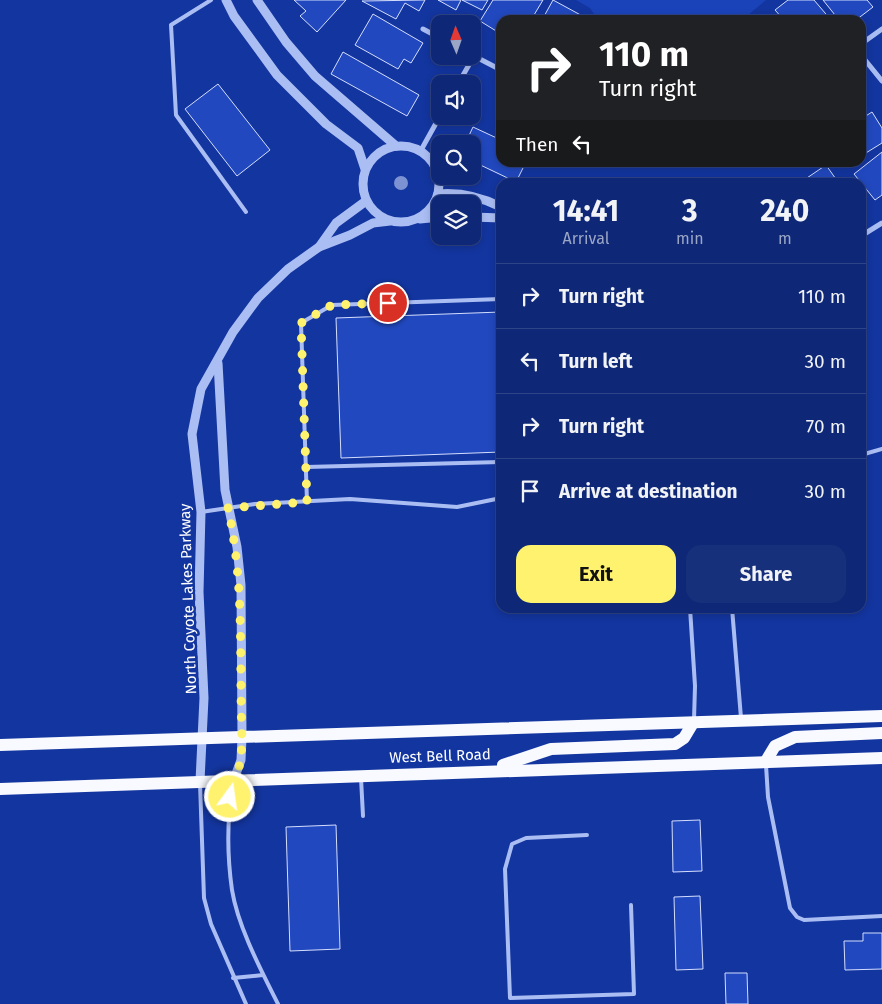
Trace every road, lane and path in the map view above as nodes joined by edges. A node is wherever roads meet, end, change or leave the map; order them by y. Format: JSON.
{"nodes":[{"id":1,"x":211,"y":0,"type":"edge"},
{"id":2,"x":226,"y":0,"type":"edge"},
{"id":3,"x":257,"y":0,"type":"edge"},
{"id":4,"x":423,"y":29,"type":"dead end"},
{"id":5,"x":882,"y":29,"type":"edge"},
{"id":6,"x":431,"y":33,"type":"edge"},
{"id":7,"x":866,"y":40,"type":"edge"},
{"id":8,"x":481,"y":59,"type":"edge"},
{"id":9,"x":866,"y":61,"type":"edge"},
{"id":10,"x":496,"y":67,"type":"edge"},
{"id":11,"x":882,"y":81,"type":"edge"},
{"id":12,"x":435,"y":125,"type":"edge"},
{"id":13,"x":396,"y":146,"type":"junction"},
{"id":14,"x":420,"y":152,"type":"junction"},
{"id":15,"x":365,"y":170,"type":"junction"},
{"id":16,"x":438,"y":194,"type":"junction"},
{"id":17,"x":366,"y":201,"type":"junction"},
{"id":18,"x":496,"y":204,"type":"edge"},
{"id":19,"x":246,"y":212,"type":"dead end"},
{"id":20,"x":481,"y":217,"type":"edge"},
{"id":21,"x":431,"y":218,"type":"edge"},
{"id":22,"x":496,"y":218,"type":"edge"},
{"id":23,"x":417,"y":219,"type":"junction"},
{"id":24,"x":390,"y":221,"type":"junction"},
{"id":25,"x":882,"y":223,"type":"edge"},
{"id":26,"x":866,"y":233,"type":"edge"},
{"id":27,"x":319,"y":247,"type":"junction"},
{"id":28,"x":496,"y":299,"type":"edge"},
{"id":29,"x":218,"y":362,"type":"junction"},
{"id":30,"x":882,"y":449,"type":"edge"},
{"id":31,"x":866,"y":454,"type":"edge"},
{"id":32,"x":496,"y":462,"type":"edge"},
{"id":33,"x":306,"y":467,"type":"junction"},
{"id":34,"x":496,"y":499,"type":"edge"},
{"id":35,"x":307,"y":502,"type":"junction"},
{"id":36,"x":228,"y":508,"type":"junction"},
{"id":37,"x":201,"y":512,"type":"junction"},
{"id":38,"x":690,"y":613,"type":"edge"},
{"id":39,"x":732,"y":613,"type":"edge"},
{"id":40,"x":882,"y":716,"type":"edge"},
{"id":41,"x":741,"y":720,"type":"junction"},
{"id":42,"x":694,"y":722,"type":"junction"},
{"id":43,"x":882,"y":733,"type":"edge"},
{"id":44,"x":242,"y":738,"type":"junction"},
{"id":45,"x":203,"y":739,"type":"junction"},
{"id":46,"x":0,"y":745,"type":"edge"},
{"id":47,"x":882,"y":758,"type":"edge"},
{"id":48,"x":766,"y":761,"type":"junction"},
{"id":49,"x":488,"y":770,"type":"junction"},
{"id":50,"x":360,"y":776,"type":"junction"},
{"id":51,"x":200,"y":781,"type":"junction"},
{"id":52,"x":233,"y":782,"type":"junction"},
{"id":53,"x":0,"y":789,"type":"edge"},
{"id":54,"x":362,"y":816,"type":"dead end"},
{"id":55,"x":587,"y":835,"type":"dead end"},
{"id":56,"x":631,"y":905,"type":"dead end"},
{"id":57,"x":882,"y":916,"type":"edge"},
{"id":58,"x":263,"y":975,"type":"junction"},
{"id":59,"x":233,"y":978,"type":"junction"},
{"id":60,"x":246,"y":1004,"type":"edge"},
{"id":61,"x":278,"y":1004,"type":"edge"}],
"edges":[{"from":1,"to":19,"type":"lane"},
{"from":2,"to":15,"type":"street"},
{"from":3,"to":13,"type":"street"},
{"from":4,"to":6,"type":"street"},
{"from":5,"to":7,"type":"street"},
{"from":8,"to":10,"type":"street"},
{"from":9,"to":11,"type":"street"},
{"from":12,"to":14,"type":"street"},
{"from":13,"to":14,"type":"street"},
{"from":13,"to":15,"type":"street"},
{"from":14,"to":16,"type":"street"},
{"from":15,"to":17,"type":"street"},
{"from":16,"to":18,"type":"street"},
{"from":16,"to":23,"type":"street"},
{"from":17,"to":24,"type":"street"},
{"from":17,"to":27,"type":"street","name":"North Coyote Lakes Parkway"},
{"from":20,"to":22,"type":"street"},
{"from":21,"to":23,"type":"street"},
{"from":23,"to":24,"type":"street"},
{"from":24,"to":27,"type":"street","name":"North Coyote Lakes Parkway"},
{"from":25,"to":26,"type":"street"},
{"from":27,"to":29,"type":"street","name":"North Coyote Lakes Parkway"},
{"from":28,"to":33,"type":"lane"},
{"from":29,"to":36,"type":"street"},
{"from":29,"to":37,"type":"street","name":"North Coyote Lakes Parkway"},
{"from":30,"to":31,"type":"lane"},
{"from":32,"to":33,"type":"lane"},
{"from":33,"to":35,"type":"lane"},
{"from":34,"to":35,"type":"lane"},
{"from":35,"to":36,"type":"lane"},
{"from":36,"to":37,"type":"lane"},
{"from":36,"to":44,"type":"street"},
{"from":37,"to":45,"type":"street","name":"North Coyote Lakes Parkway"},
{"from":38,"to":42,"type":"lane"},
{"from":39,"to":41,"type":"lane"},
{"from":40,"to":41,"type":"main road","name":"West Bell Road"},
{"from":41,"to":42,"type":"main road","name":"West Bell Road"},
{"from":42,"to":44,"type":"main road","name":"West Bell Road"},
{"from":42,"to":49,"type":"main road"},
{"from":43,"to":48,"type":"main road"},
{"from":44,"to":45,"type":"main road","name":"West Bell Road"},
{"from":44,"to":52,"type":"street"},
{"from":45,"to":46,"type":"main road","name":"West Bell Road"},
{"from":45,"to":51,"type":"street","name":"North Coyote Lakes Parkway"},
{"from":47,"to":48,"type":"main road","name":"West Bell Road"},
{"from":48,"to":49,"type":"main road","name":"West Bell Road"},
{"from":48,"to":57,"type":"lane"},
{"from":49,"to":50,"type":"main road","name":"West Bell Road"},
{"from":50,"to":52,"type":"main road","name":"West Bell Road"},
{"from":50,"to":54,"type":"lane"},
{"from":51,"to":52,"type":"main road","name":"West Bell Road"},
{"from":51,"to":53,"type":"main road","name":"West Bell Road"},
{"from":51,"to":59,"type":"lane"},
{"from":52,"to":58,"type":"lane"},
{"from":55,"to":56,"type":"lane"},
{"from":58,"to":59,"type":"lane"},
{"from":58,"to":61,"type":"lane"},
{"from":59,"to":60,"type":"lane"}]}
